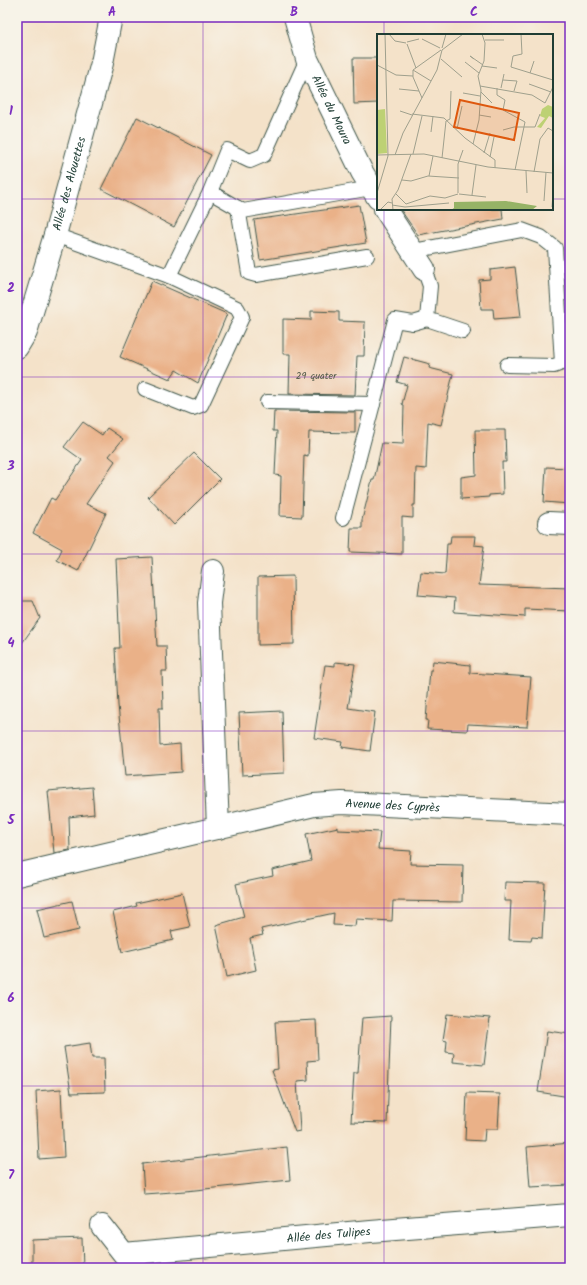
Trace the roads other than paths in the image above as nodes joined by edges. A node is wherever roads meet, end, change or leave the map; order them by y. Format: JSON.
{"nodes":[{"id":1,"x":111,"y":17,"type":"edge"},
{"id":2,"x":295,"y":17,"type":"edge"},
{"id":3,"x":307,"y":59,"type":"junction"},
{"id":4,"x":210,"y":192,"type":"junction"},
{"id":5,"x":375,"y":193,"type":"edge"},
{"id":6,"x":238,"y":208,"type":"junction"},
{"id":7,"x":386,"y":210,"type":"edge"},
{"id":8,"x":55,"y":235,"type":"junction"},
{"id":9,"x":367,"y":256,"type":"dead end"},
{"id":10,"x":419,"y":260,"type":"junction"},
{"id":11,"x":169,"y":276,"type":"junction"},
{"id":12,"x":427,"y":319,"type":"junction"},
{"id":13,"x":463,"y":330,"type":"dead end"},
{"id":14,"x":17,"y":346,"type":"edge"},
{"id":15,"x":507,"y":365,"type":"dead end"},
{"id":16,"x":145,"y":389,"type":"dead end"},
{"id":17,"x":266,"y":402,"type":"dead end"},
{"id":18,"x":373,"y":404,"type":"junction"},
{"id":19,"x":342,"y":518,"type":"dead end"},
{"id":20,"x":213,"y":571,"type":"dead end"},
{"id":21,"x":570,"y":814,"type":"edge"},
{"id":22,"x":218,"y":828,"type":"junction"},
{"id":23,"x":17,"y":875,"type":"edge"},
{"id":24,"x":570,"y":1215,"type":"edge"},
{"id":25,"x":102,"y":1226,"type":"dead end"}],
"edges":[{"from":1,"to":8,"type":"street","name":"Allée des Alouettes"},
{"from":2,"to":3,"type":"street","name":"Allée du Moura"},
{"from":3,"to":4,"type":"lane"},
{"from":3,"to":5,"type":"street","name":"Allée du Moura"},
{"from":4,"to":6,"type":"lane"},
{"from":4,"to":11,"type":"lane"},
{"from":5,"to":6,"type":"lane"},
{"from":6,"to":9,"type":"lane"},
{"from":7,"to":10,"type":"street"},
{"from":8,"to":11,"type":"lane"},
{"from":8,"to":14,"type":"street","name":"Allée des Alouettes"},
{"from":10,"to":12,"type":"lane"},
{"from":10,"to":15,"type":"lane"},
{"from":11,"to":16,"type":"lane"},
{"from":12,"to":13,"type":"lane"},
{"from":12,"to":18,"type":"lane"},
{"from":17,"to":18,"type":"lane"},
{"from":18,"to":19,"type":"lane"},
{"from":20,"to":22,"type":"street"},
{"from":21,"to":22,"type":"street","name":"Avenue des Cyprès"},
{"from":22,"to":23,"type":"street","name":"Avenue des Cyprès"},
{"from":24,"to":25,"type":"street","name":"Allée des Tulipes"}]}
